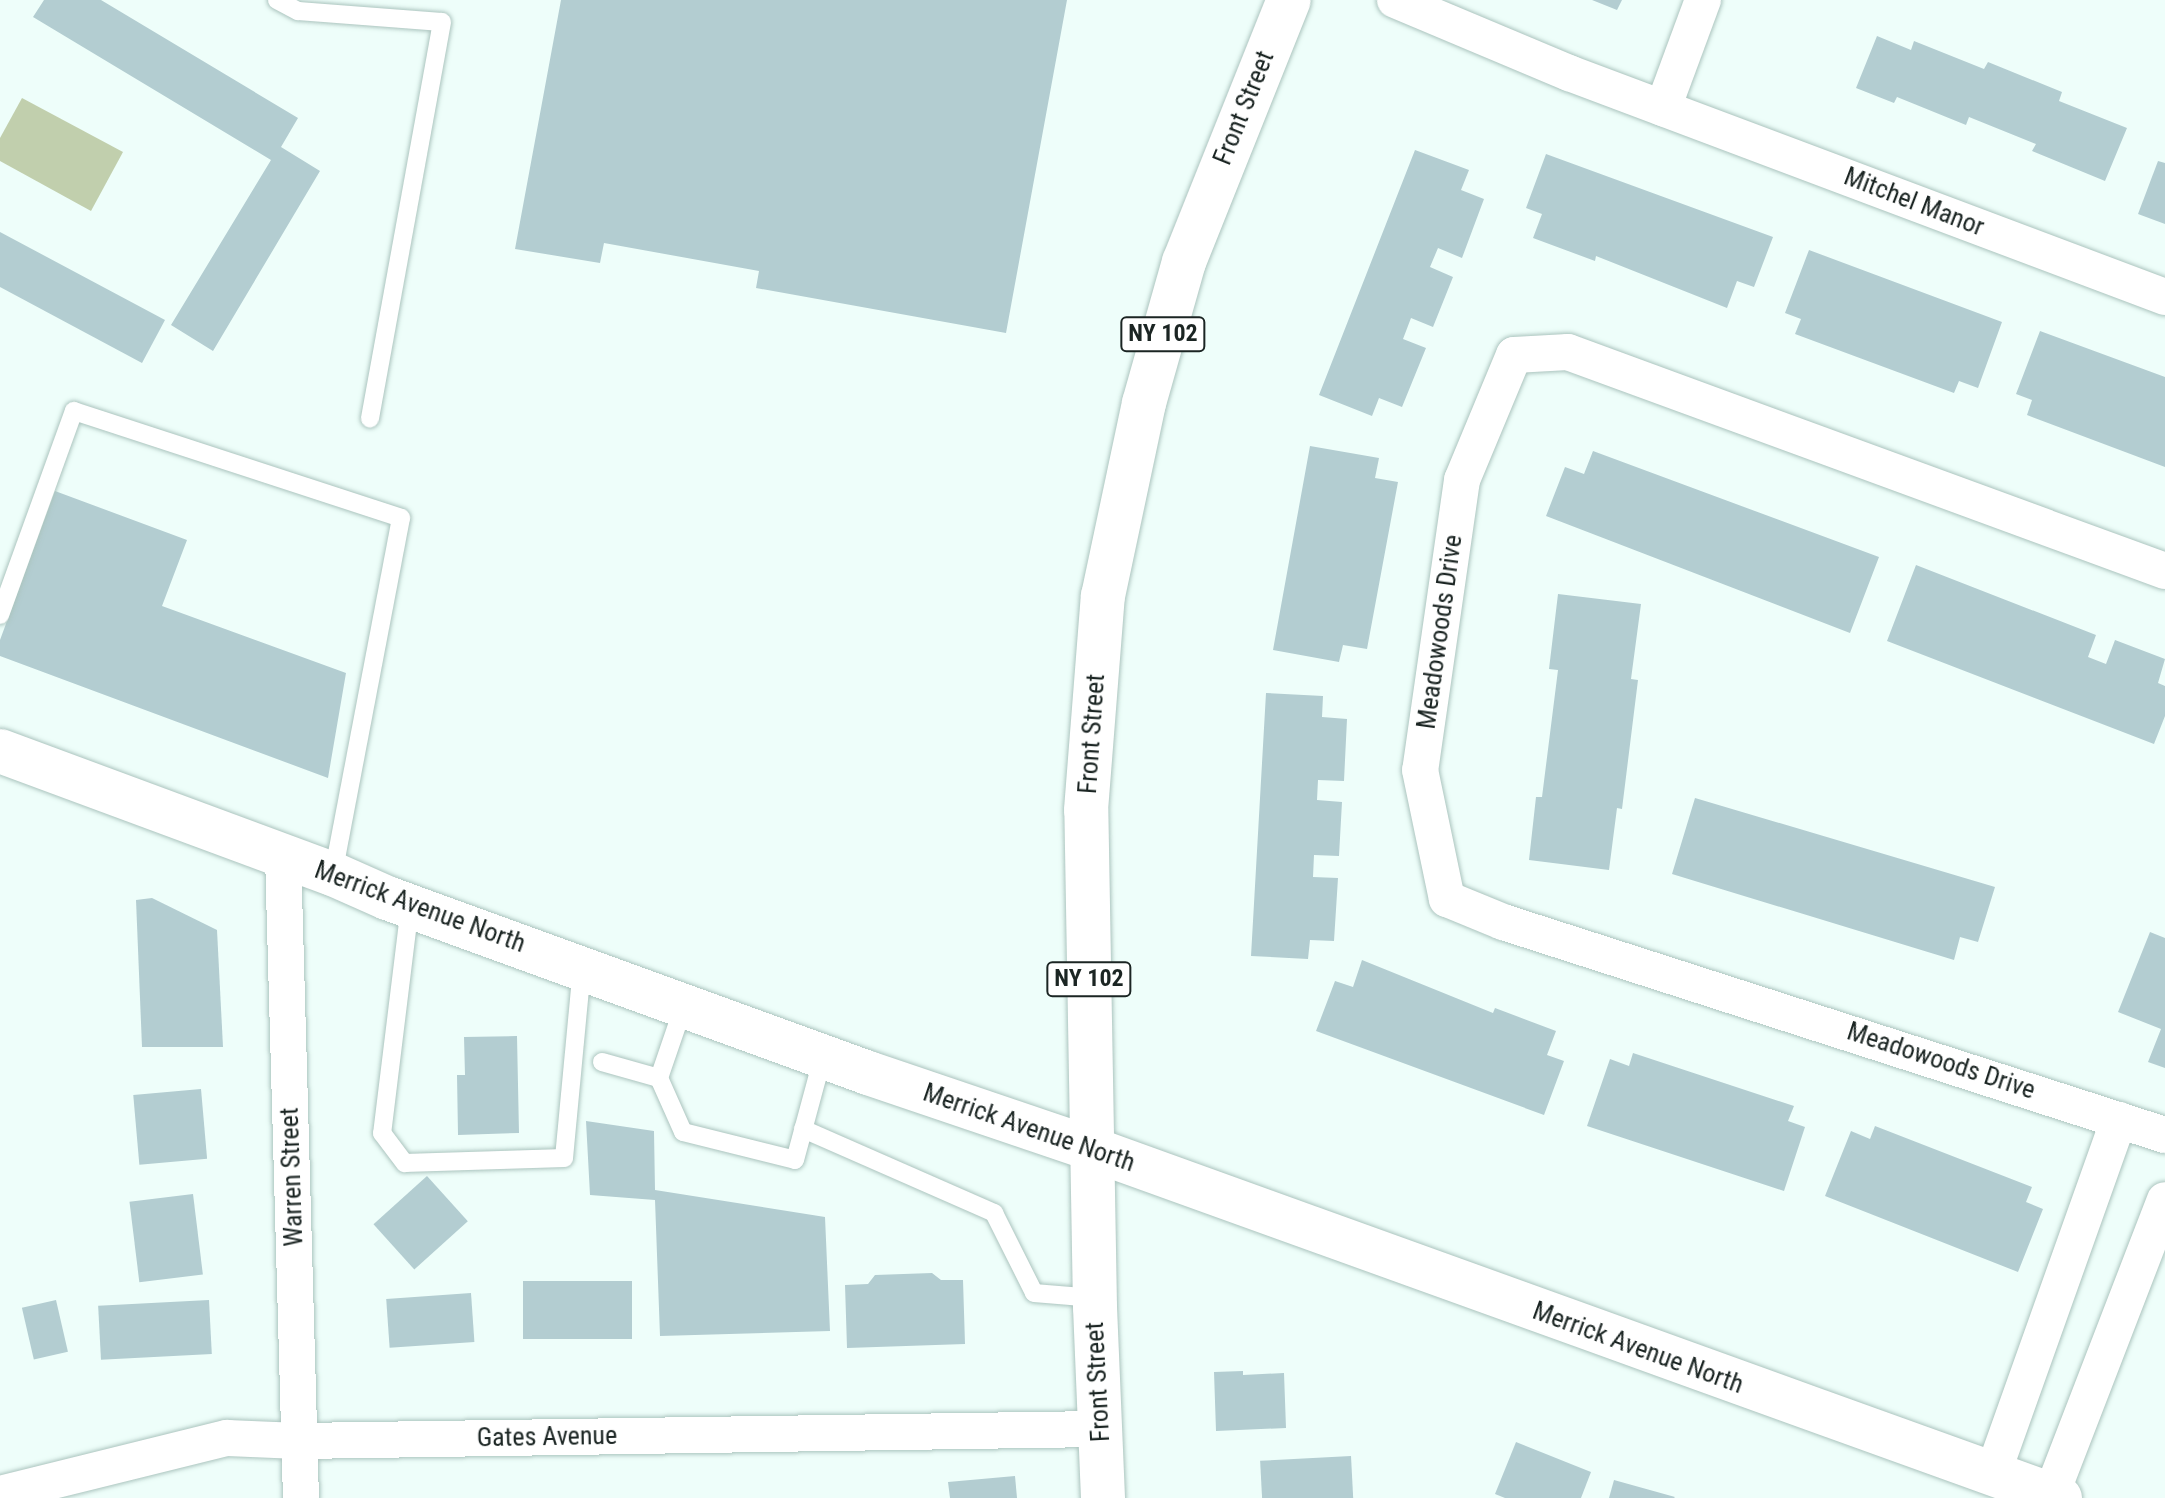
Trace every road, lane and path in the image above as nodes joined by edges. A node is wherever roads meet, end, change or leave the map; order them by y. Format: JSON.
{"nodes":[{"id":1,"x":277,"y":0,"type":"edge"},
{"id":2,"x":1289,"y":0,"type":"edge"},
{"id":3,"x":1395,"y":0,"type":"edge"},
{"id":4,"x":1703,"y":0,"type":"edge"},
{"id":5,"x":1663,"y":108,"type":"junction"},
{"id":6,"x":2165,"y":297,"type":"edge"},
{"id":7,"x":370,"y":419,"type":"dead end"},
{"id":8,"x":2165,"y":571,"type":"edge"},
{"id":9,"x":0,"y":615,"type":"edge"},
{"id":10,"x":0,"y":751,"type":"edge"},
{"id":11,"x":283,"y":855,"type":"junction"},
{"id":12,"x":333,"y":874,"type":"junction"},
{"id":13,"x":410,"y":906,"type":"junction"},
{"id":14,"x":582,"y":967,"type":"junction"},
{"id":15,"x":684,"y":1005,"type":"junction"},
{"id":16,"x":823,"y":1056,"type":"junction"},
{"id":17,"x":602,"y":1062,"type":"dead end"},
{"id":18,"x":659,"y":1078,"type":"junction"},
{"id":19,"x":2119,"y":1120,"type":"junction"},
{"id":20,"x":803,"y":1129,"type":"junction"},
{"id":21,"x":2165,"y":1135,"type":"edge"},
{"id":22,"x":1092,"y":1149,"type":"junction"},
{"id":23,"x":2165,"y":1200,"type":"edge"},
{"id":24,"x":1095,"y":1298,"type":"junction"},
{"id":25,"x":1100,"y":1429,"type":"junction"},
{"id":26,"x":299,"y":1441,"type":"junction"},
{"id":27,"x":1993,"y":1473,"type":"junction"},
{"id":28,"x":0,"y":1494,"type":"edge"},
{"id":29,"x":2056,"y":1496,"type":"edge"},
{"id":30,"x":301,"y":1498,"type":"edge"},
{"id":31,"x":1103,"y":1498,"type":"edge"}],
"edges":[{"from":1,"to":7,"type":"lane"},
{"from":2,"to":22,"type":"main road","name":"Front Street","number":"NY 102"},
{"from":3,"to":5,"type":"street","name":"Mitchel Manor"},
{"from":4,"to":5,"type":"street"},
{"from":5,"to":6,"type":"street","name":"Mitchel Manor"},
{"from":8,"to":19,"type":"street","name":"Meadowoods Drive"},
{"from":9,"to":12,"type":"lane"},
{"from":10,"to":11,"type":"main road","name":"Merrick Avenue North"},
{"from":11,"to":12,"type":"main road","name":"Merrick Avenue North"},
{"from":11,"to":26,"type":"street","name":"Warren Street"},
{"from":12,"to":13,"type":"main road","name":"Merrick Avenue North"},
{"from":13,"to":14,"type":"main road","name":"Merrick Avenue North"},
{"from":13,"to":14,"type":"lane"},
{"from":14,"to":15,"type":"main road","name":"Merrick Avenue North"},
{"from":15,"to":16,"type":"main road","name":"Merrick Avenue North"},
{"from":15,"to":18,"type":"lane"},
{"from":16,"to":20,"type":"lane"},
{"from":16,"to":22,"type":"main road","name":"Merrick Avenue North"},
{"from":17,"to":18,"type":"lane"},
{"from":18,"to":20,"type":"lane"},
{"from":19,"to":21,"type":"street","name":"Meadowoods Drive"},
{"from":19,"to":27,"type":"street"},
{"from":20,"to":24,"type":"lane"},
{"from":22,"to":24,"type":"main road","name":"Front Street","number":"NY 102"},
{"from":22,"to":27,"type":"main road","name":"Merrick Avenue North"},
{"from":23,"to":29,"type":"street"},
{"from":24,"to":25,"type":"main road","name":"Front Street","number":"NY 102"},
{"from":25,"to":26,"type":"street","name":"Gates Avenue"},
{"from":25,"to":31,"type":"main road","name":"Front Street","number":"NY 102"},
{"from":26,"to":28,"type":"street","name":"Gates Avenue"},
{"from":26,"to":30,"type":"street","name":"Warren Street"},
{"from":27,"to":29,"type":"main road","name":"Merrick Avenue North"}]}
